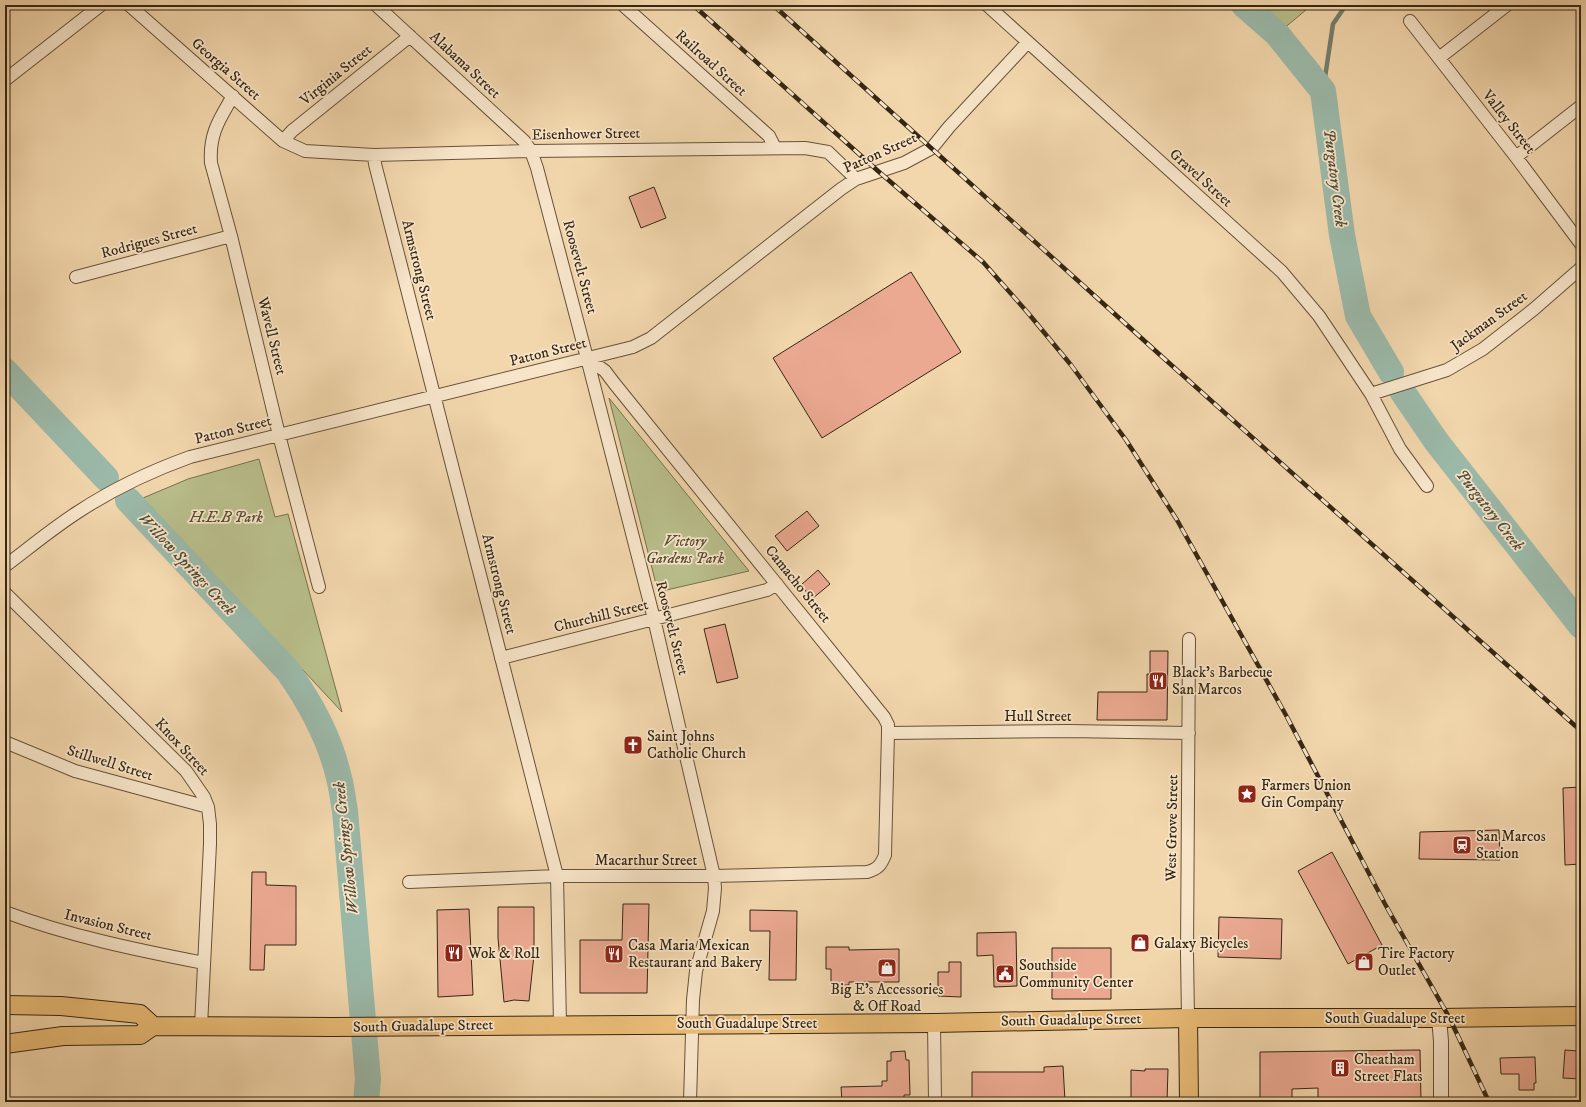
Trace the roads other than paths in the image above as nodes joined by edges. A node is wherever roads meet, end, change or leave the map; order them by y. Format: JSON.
{"nodes":[{"id":1,"x":101,"y":5,"type":"edge"},
{"id":2,"x":129,"y":5,"type":"edge"},
{"id":3,"x":376,"y":5,"type":"edge"},
{"id":4,"x":622,"y":5,"type":"edge"},
{"id":5,"x":987,"y":5,"type":"edge"},
{"id":6,"x":1507,"y":5,"type":"edge"},
{"id":7,"x":1410,"y":21,"type":"dead end"},
{"id":8,"x":410,"y":36,"type":"junction"},
{"id":9,"x":1028,"y":42,"type":"junction"},
{"id":10,"x":1439,"y":58,"type":"junction"},
{"id":11,"x":5,"y":80,"type":"edge"},
{"id":12,"x":233,"y":96,"type":"junction"},
{"id":13,"x":1581,"y":106,"type":"edge"},
{"id":14,"x":283,"y":141,"type":"junction"},
{"id":15,"x":775,"y":148,"type":"junction"},
{"id":16,"x":305,"y":151,"type":"joint"},
{"id":17,"x":531,"y":151,"type":"junction"},
{"id":18,"x":374,"y":156,"type":"junction"},
{"id":19,"x":1516,"y":157,"type":"junction"},
{"id":20,"x":856,"y":179,"type":"junction"},
{"id":21,"x":231,"y":236,"type":"junction"},
{"id":22,"x":1581,"y":244,"type":"edge"},
{"id":23,"x":1581,"y":268,"type":"edge"},
{"id":24,"x":76,"y":277,"type":"dead end"},
{"id":25,"x":587,"y":358,"type":"junction"},
{"id":26,"x":1371,"y":394,"type":"junction"},
{"id":27,"x":435,"y":396,"type":"junction"},
{"id":28,"x":280,"y":435,"type":"junction"},
{"id":29,"x":1427,"y":486,"type":"dead end"},
{"id":30,"x":5,"y":566,"type":"edge"},
{"id":31,"x":777,"y":584,"type":"junction"},
{"id":32,"x":319,"y":587,"type":"dead end"},
{"id":33,"x":5,"y":593,"type":"edge"},
{"id":34,"x":654,"y":619,"type":"junction"},
{"id":35,"x":1189,"y":639,"type":"dead end"},
{"id":36,"x":501,"y":658,"type":"junction"},
{"id":37,"x":888,"y":733,"type":"junction"},
{"id":38,"x":1189,"y":733,"type":"junction"},
{"id":39,"x":5,"y":742,"type":"edge"},
{"id":40,"x":208,"y":808,"type":"junction"},
{"id":41,"x":881,"y":866,"type":"joint"},
{"id":42,"x":556,"y":876,"type":"junction"},
{"id":43,"x":714,"y":876,"type":"junction"},
{"id":44,"x":409,"y":882,"type":"dead end"},
{"id":45,"x":5,"y":912,"type":"edge"},
{"id":46,"x":204,"y":963,"type":"junction"},
{"id":47,"x":5,"y":1005,"type":"edge"},
{"id":48,"x":1581,"y":1016,"type":"edge"},
{"id":49,"x":1188,"y":1018,"type":"junction"},
{"id":50,"x":1439,"y":1018,"type":"junction"},
{"id":51,"x":934,"y":1023,"type":"junction"},
{"id":52,"x":560,"y":1024,"type":"junction"},
{"id":53,"x":692,"y":1024,"type":"junction"},
{"id":54,"x":153,"y":1026,"type":"junction"},
{"id":55,"x":201,"y":1026,"type":"junction"},
{"id":56,"x":5,"y":1044,"type":"edge"},
{"id":57,"x":690,"y":1102,"type":"edge"},
{"id":58,"x":935,"y":1102,"type":"edge"},
{"id":59,"x":1189,"y":1102,"type":"edge"},
{"id":60,"x":1441,"y":1102,"type":"edge"}],
"edges":[{"from":1,"to":11,"type":"street"},
{"from":2,"to":12,"type":"street","name":"Georgia Street"},
{"from":3,"to":8,"type":"street","name":"Alabama Street"},
{"from":4,"to":15,"type":"street","name":"Railroad Street"},
{"from":5,"to":9,"type":"street","name":"Gravel Street"},
{"from":6,"to":10,"type":"street"},
{"from":7,"to":10,"type":"street","name":"Valley Street"},
{"from":8,"to":14,"type":"street","name":"Virginia Street"},
{"from":8,"to":17,"type":"street","name":"Alabama Street"},
{"from":9,"to":20,"type":"street","name":"Patton Street"},
{"from":9,"to":26,"type":"street","name":"Gravel Street"},
{"from":10,"to":19,"type":"street","name":"Valley Street"},
{"from":12,"to":14,"type":"street","name":"Georgia Street"},
{"from":12,"to":21,"type":"street","name":"Wavell Street"},
{"from":13,"to":19,"type":"street"},
{"from":14,"to":16,"type":"street","name":"Georgia Street"},
{"from":15,"to":17,"type":"street","name":"Eisenhower Street"},
{"from":15,"to":20,"type":"street","name":"Eisenhower Street"},
{"from":16,"to":18,"type":"street","name":"Eisenhower Street"},
{"from":17,"to":18,"type":"street","name":"Eisenhower Street"},
{"from":17,"to":25,"type":"street","name":"Roosevelt Street"},
{"from":18,"to":27,"type":"street","name":"Armstrong Street"},
{"from":19,"to":22,"type":"street","name":"Valley Street"},
{"from":20,"to":25,"type":"street","name":"Patton Street"},
{"from":21,"to":24,"type":"street","name":"Rodrigues Street"},
{"from":21,"to":28,"type":"street","name":"Wavell Street"},
{"from":23,"to":26,"type":"street","name":"Jackman Street"},
{"from":25,"to":27,"type":"street","name":"Patton Street"},
{"from":25,"to":31,"type":"street","name":"Camacho Street"},
{"from":25,"to":34,"type":"street","name":"Roosevelt Street"},
{"from":26,"to":29,"type":"street"},
{"from":27,"to":28,"type":"street","name":"Patton Street"},
{"from":27,"to":36,"type":"street","name":"Armstrong Street"},
{"from":28,"to":30,"type":"street","name":"Patton Street"},
{"from":28,"to":32,"type":"street","name":"Wavell Street"},
{"from":31,"to":34,"type":"street","name":"Churchill Street"},
{"from":31,"to":37,"type":"street","name":"Camacho Street"},
{"from":33,"to":40,"type":"street","name":"Knox Street"},
{"from":34,"to":36,"type":"street","name":"Churchill Street"},
{"from":34,"to":43,"type":"street","name":"Roosevelt Street"},
{"from":35,"to":38,"type":"street","name":"West Grove Street"},
{"from":36,"to":42,"type":"street","name":"Armstrong Street"},
{"from":37,"to":38,"type":"street","name":"Hull Street"},
{"from":37,"to":41,"type":"street","name":"Camacho Street"},
{"from":38,"to":49,"type":"street","name":"West Grove Street"},
{"from":39,"to":40,"type":"street","name":"Stillwell Street"},
{"from":40,"to":46,"type":"street","name":"Knox Street"},
{"from":41,"to":43,"type":"street","name":"Macarthur Street"},
{"from":42,"to":43,"type":"street","name":"Macarthur Street"},
{"from":42,"to":44,"type":"street","name":"Macarthur Street"},
{"from":42,"to":52,"type":"street","name":"Armstrong Street"},
{"from":43,"to":53,"type":"street","name":"Roosevelt Street"},
{"from":45,"to":46,"type":"street","name":"Invasion Street"},
{"from":46,"to":55,"type":"street","name":"Knox Street"},
{"from":47,"to":54,"type":"main road"},
{"from":48,"to":50,"type":"main road","name":"South Guadalupe Street"},
{"from":49,"to":50,"type":"main road","name":"South Guadalupe Street"},
{"from":49,"to":51,"type":"main road","name":"South Guadalupe Street"},
{"from":49,"to":59,"type":"main road"},
{"from":50,"to":60,"type":"street"},
{"from":51,"to":53,"type":"main road","name":"South Guadalupe Street"},
{"from":51,"to":58,"type":"street"},
{"from":52,"to":53,"type":"main road","name":"South Guadalupe Street"},
{"from":52,"to":55,"type":"main road","name":"South Guadalupe Street"},
{"from":53,"to":57,"type":"street","name":"Roosevelt Street"},
{"from":54,"to":55,"type":"main road","name":"South Guadalupe Street"},
{"from":54,"to":56,"type":"main road","name":"South Guadalupe Street"}]}
